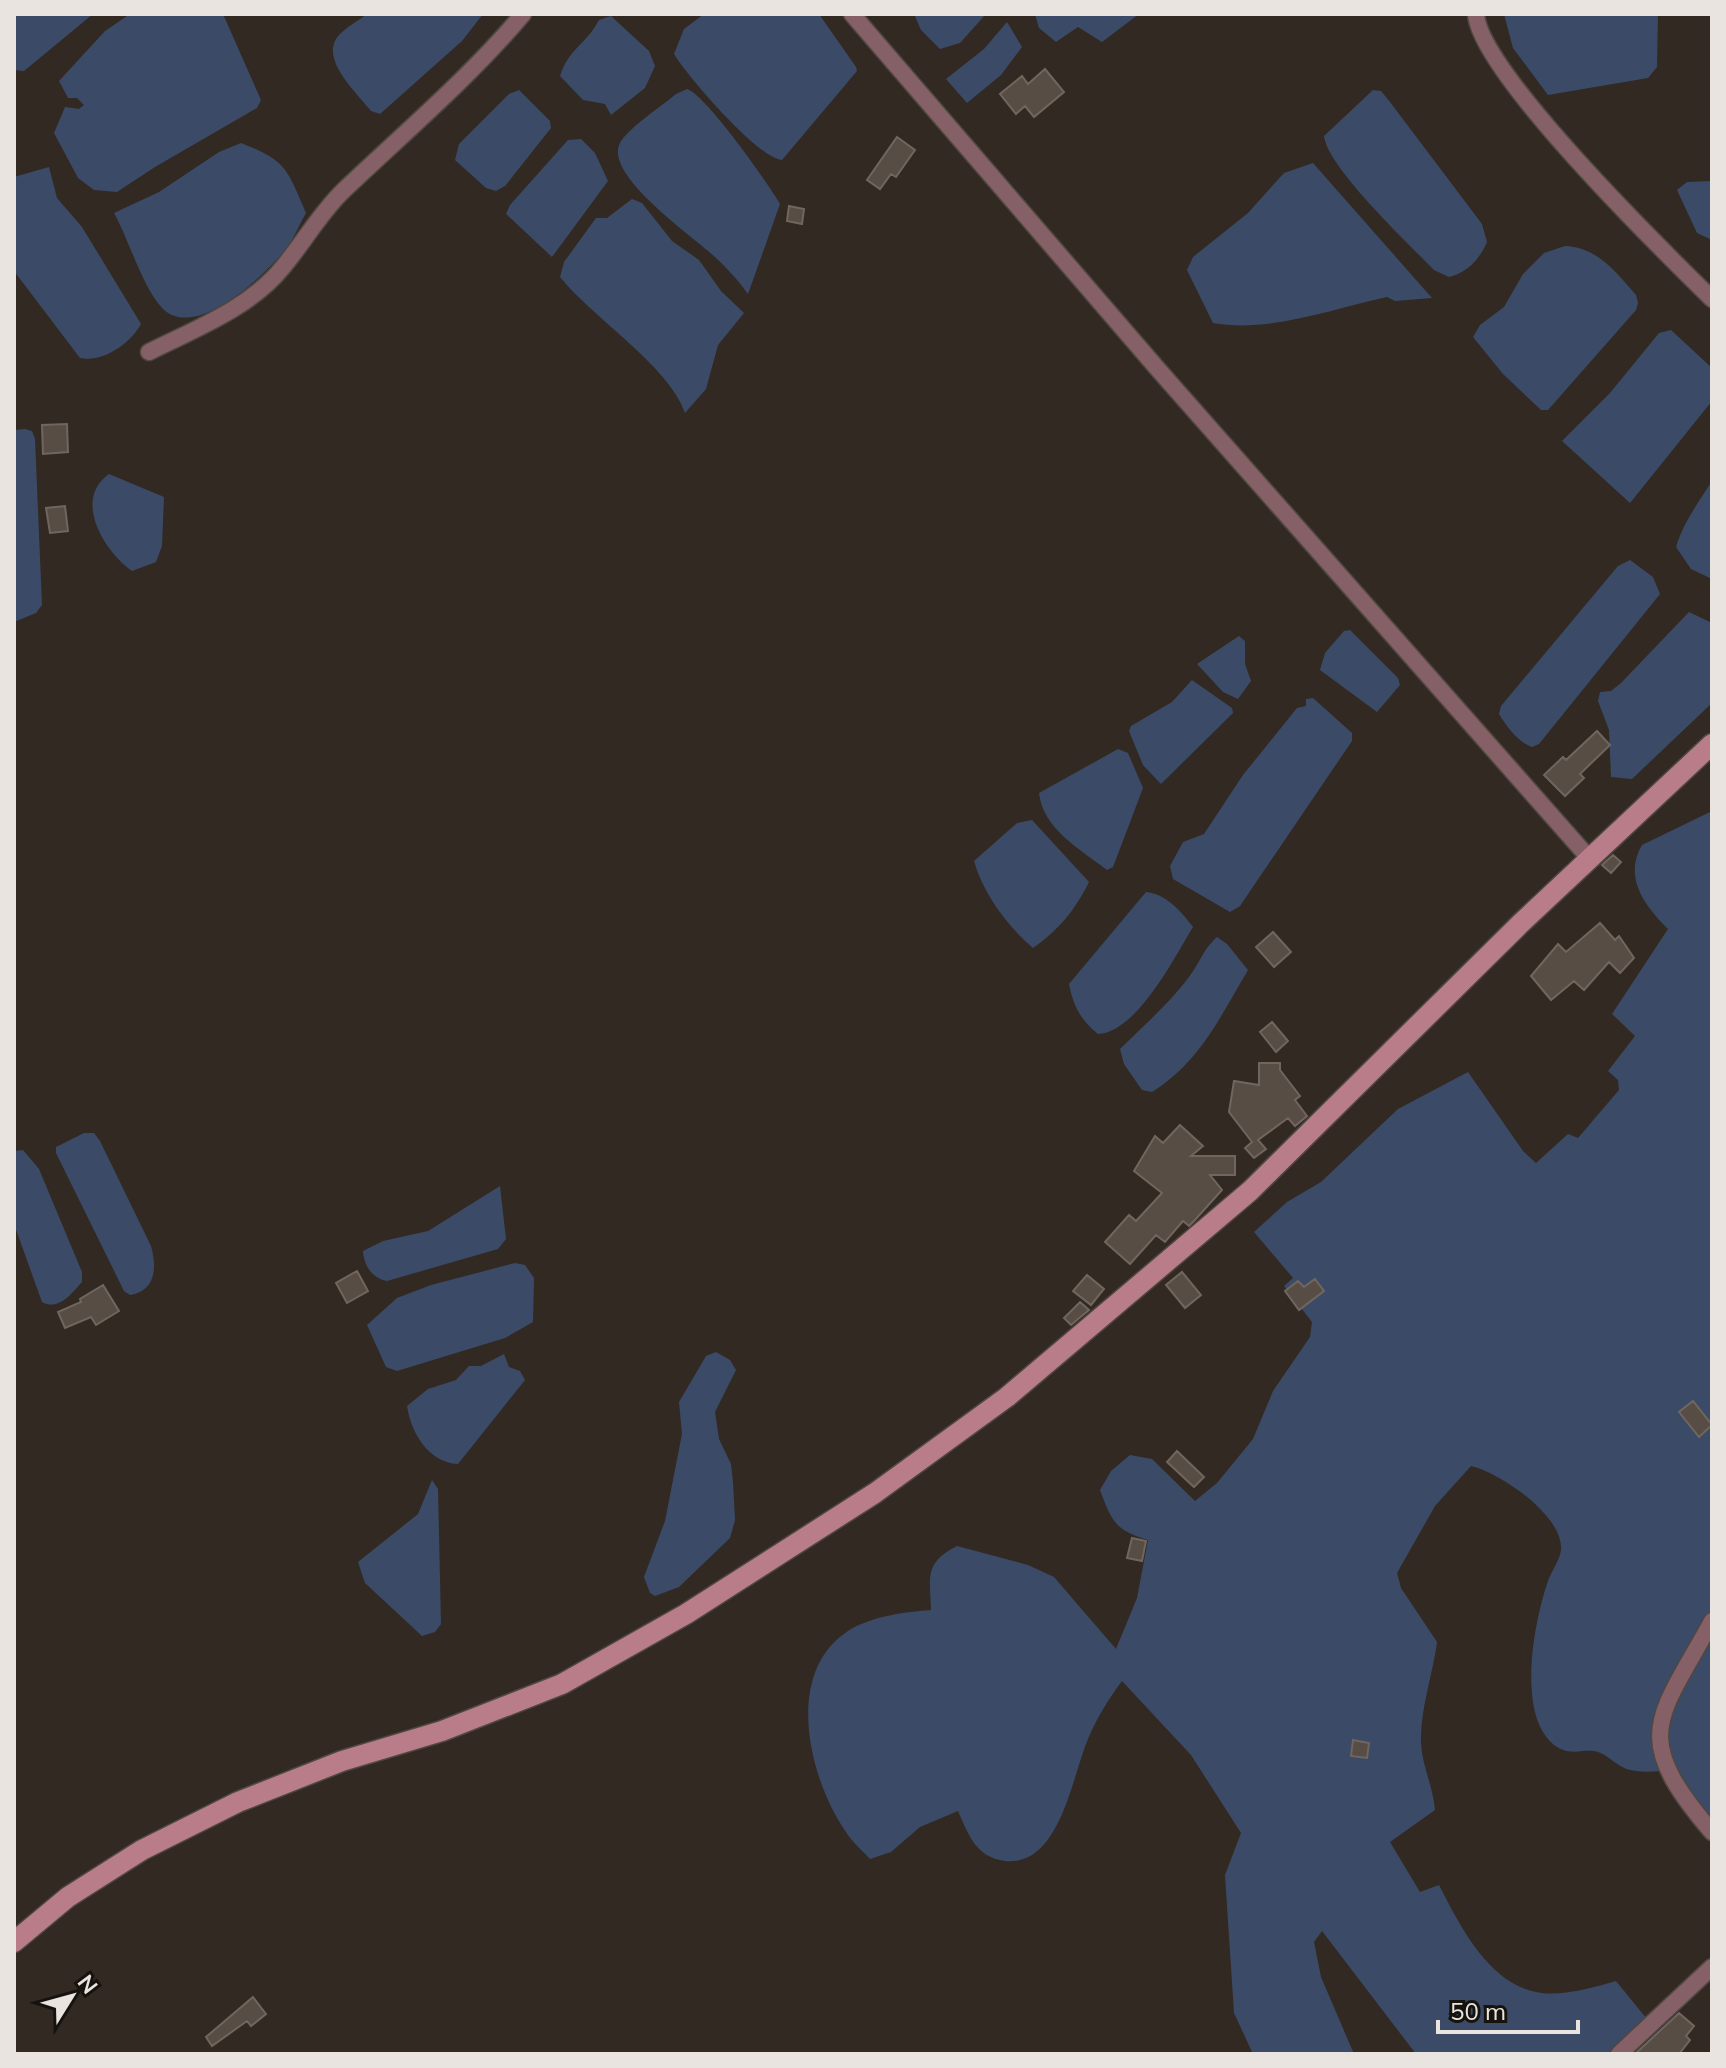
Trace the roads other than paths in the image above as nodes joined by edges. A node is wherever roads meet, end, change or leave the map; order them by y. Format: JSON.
{"nodes":[{"id":1,"x":523,"y":14,"type":"edge"},
{"id":2,"x":852,"y":14,"type":"edge"},
{"id":3,"x":1476,"y":14,"type":"edge"},
{"id":4,"x":1712,"y":299,"type":"edge"},
{"id":5,"x":149,"y":352,"type":"dead end"},
{"id":6,"x":1712,"y":744,"type":"edge"},
{"id":7,"x":1589,"y":858,"type":"junction"},
{"id":8,"x":1712,"y":1621,"type":"edge"},
{"id":9,"x":1712,"y":1832,"type":"edge"},
{"id":10,"x":14,"y":1942,"type":"edge"},
{"id":11,"x":1712,"y":1967,"type":"edge"},
{"id":12,"x":1619,"y":2054,"type":"edge"}],
"edges":[{"from":1,"to":5,"type":"street"},
{"from":2,"to":7,"type":"street"},
{"from":3,"to":4,"type":"street"},
{"from":6,"to":7,"type":"main road"},
{"from":7,"to":10,"type":"main road"},
{"from":8,"to":9,"type":"street"},
{"from":11,"to":12,"type":"street"}]}
